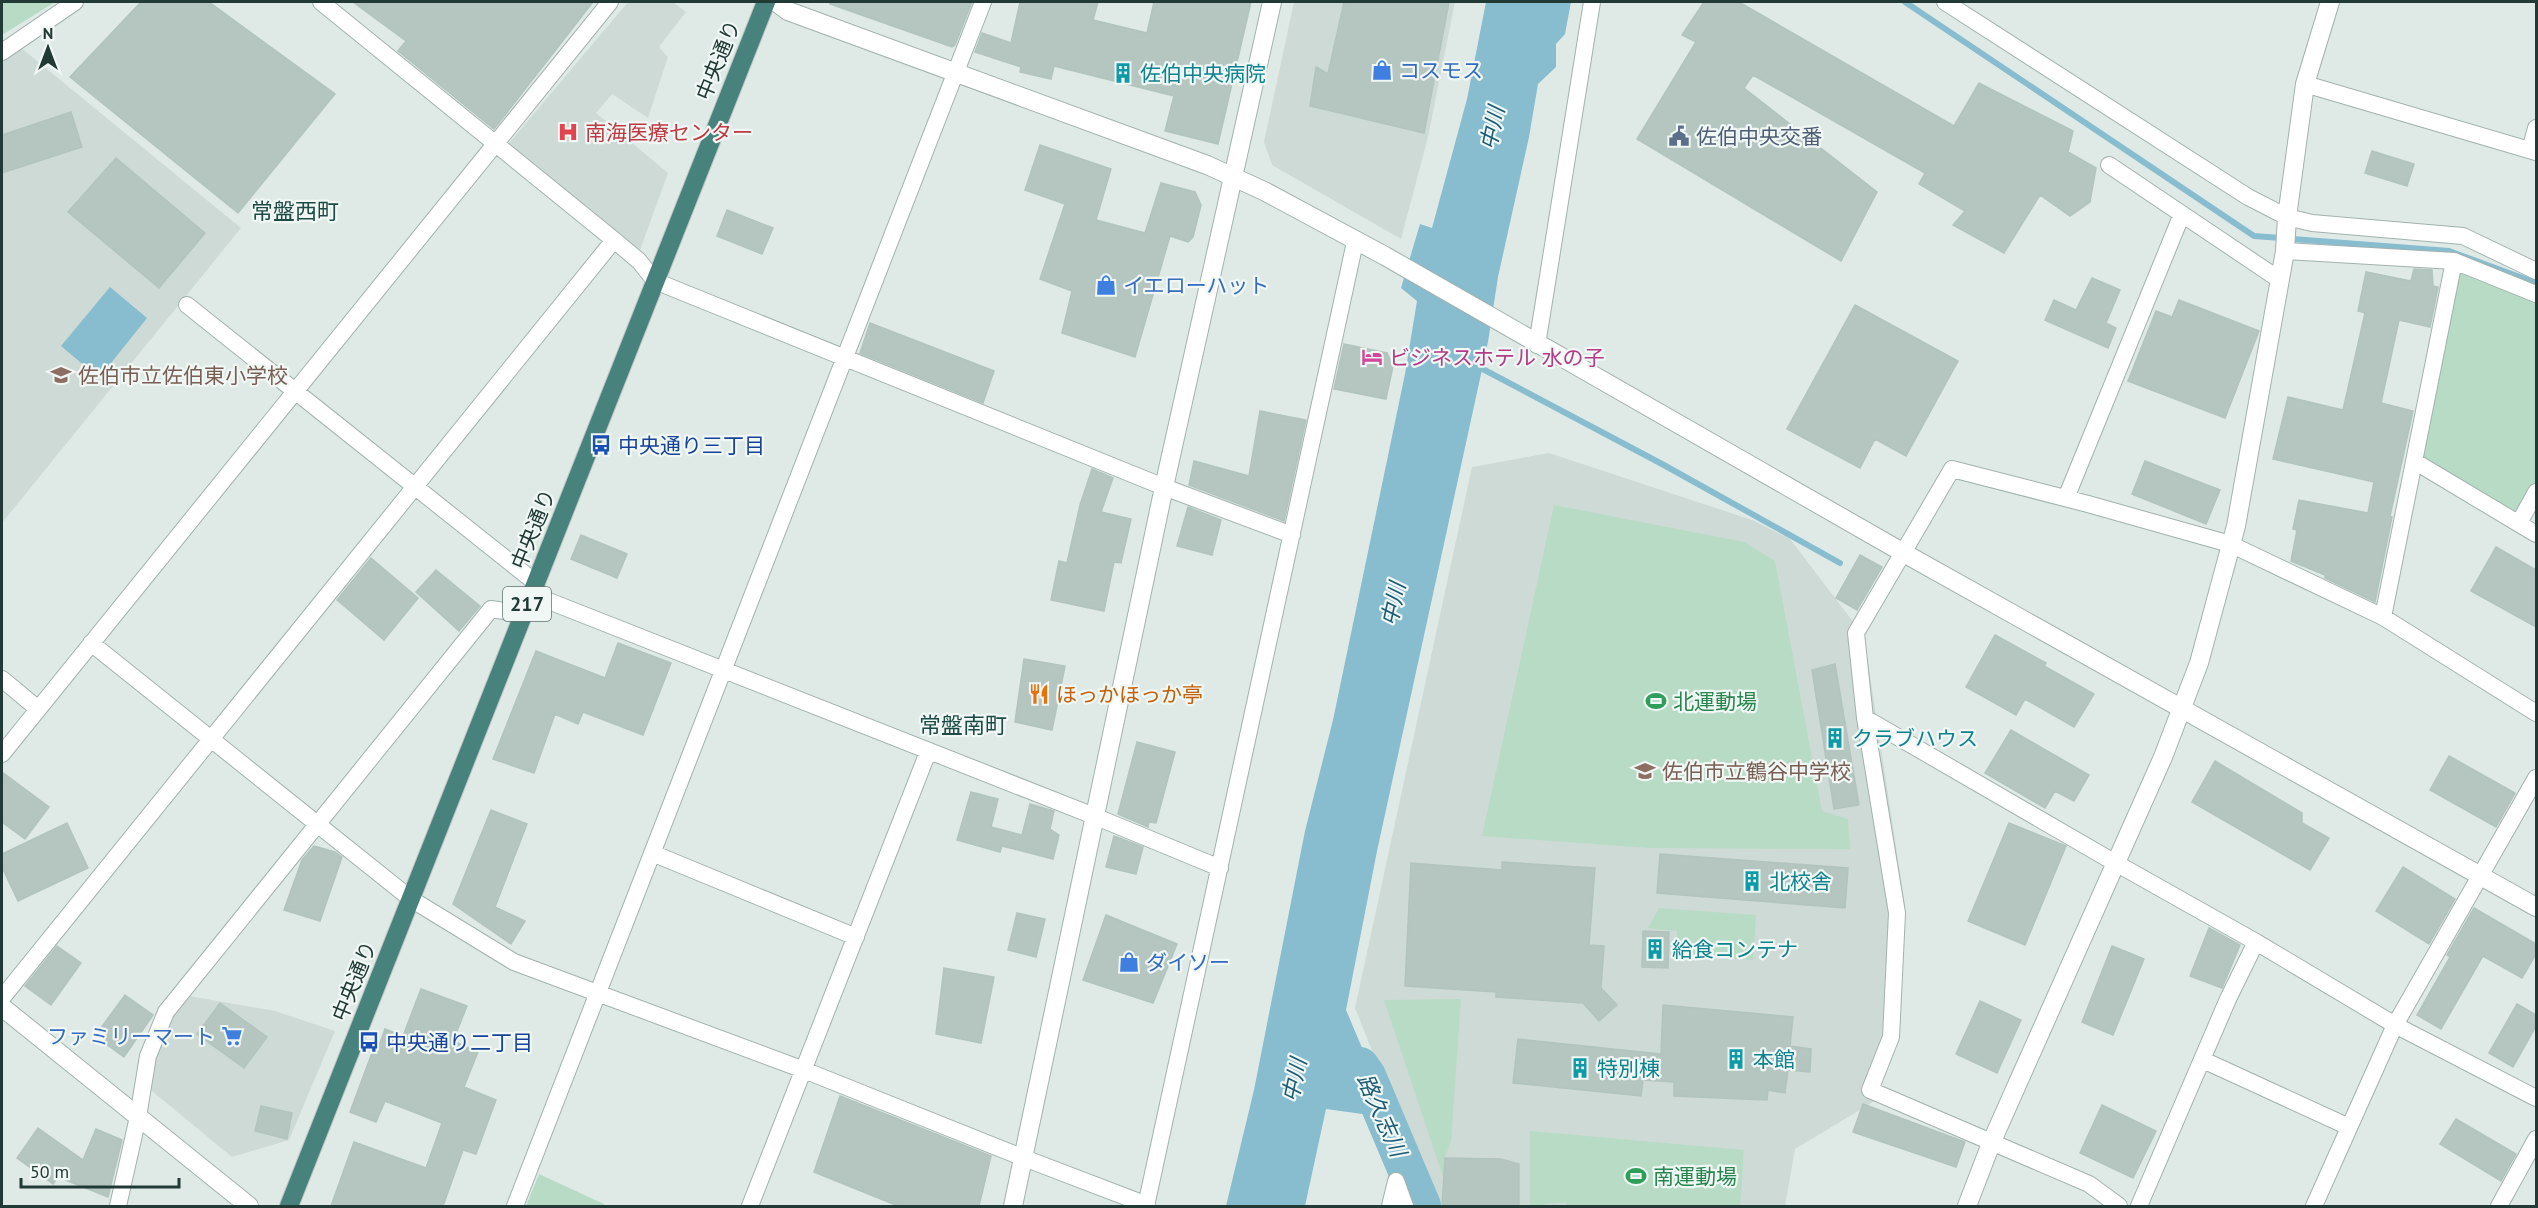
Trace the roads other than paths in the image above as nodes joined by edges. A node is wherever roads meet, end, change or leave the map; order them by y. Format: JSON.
{"nodes":[{"id":1,"x":75,"y":2,"type":"edge"},
{"id":2,"x":321,"y":2,"type":"edge"},
{"id":3,"x":610,"y":2,"type":"edge"},
{"id":4,"x":766,"y":2,"type":"edge"},
{"id":5,"x":776,"y":2,"type":"edge"},
{"id":6,"x":983,"y":2,"type":"edge"},
{"id":7,"x":1272,"y":2,"type":"edge"},
{"id":8,"x":1593,"y":2,"type":"edge"},
{"id":9,"x":1945,"y":2,"type":"edge"},
{"id":10,"x":2330,"y":2,"type":"edge"},
{"id":11,"x":2,"y":52,"type":"edge"},
{"id":12,"x":955,"y":74,"type":"junction"},
{"id":13,"x":2305,"y":84,"type":"junction"},
{"id":14,"x":2536,"y":128,"type":"edge"},
{"id":15,"x":494,"y":144,"type":"junction"},
{"id":16,"x":2533,"y":151,"type":"edge"},
{"id":17,"x":2109,"y":165,"type":"dead end"},
{"id":18,"x":1234,"y":177,"type":"junction"},
{"id":19,"x":2182,"y":214,"type":"junction"},
{"id":20,"x":2286,"y":235,"type":"junction"},
{"id":21,"x":614,"y":240,"type":"junction"},
{"id":22,"x":1355,"y":242,"type":"junction"},
{"id":23,"x":2454,"y":261,"type":"junction"},
{"id":24,"x":2536,"y":271,"type":"edge"},
{"id":25,"x":2280,"y":280,"type":"junction"},
{"id":26,"x":655,"y":281,"type":"junction"},
{"id":27,"x":2536,"y":294,"type":"edge"},
{"id":28,"x":188,"y":305,"type":"dead end"},
{"id":29,"x":1537,"y":345,"type":"junction"},
{"id":30,"x":844,"y":358,"type":"junction"},
{"id":31,"x":295,"y":390,"type":"junction"},
{"id":32,"x":2414,"y":461,"type":"junction"},
{"id":33,"x":415,"y":487,"type":"junction"},
{"id":34,"x":1164,"y":488,"type":"junction"},
{"id":35,"x":2536,"y":492,"type":"edge"},
{"id":36,"x":2066,"y":498,"type":"junction"},
{"id":37,"x":2519,"y":523,"type":"junction"},
{"id":38,"x":2536,"y":534,"type":"edge"},
{"id":39,"x":1292,"y":535,"type":"junction"},
{"id":40,"x":2230,"y":544,"type":"junction"},
{"id":41,"x":1902,"y":552,"type":"junction"},
{"id":42,"x":533,"y":589,"type":"junction"},
{"id":43,"x":524,"y":614,"type":"junction"},
{"id":44,"x":2383,"y":616,"type":"junction"},
{"id":45,"x":91,"y":643,"type":"junction"},
{"id":46,"x":723,"y":670,"type":"junction"},
{"id":47,"x":2,"y":679,"type":"edge"},
{"id":48,"x":38,"y":709,"type":"junction"},
{"id":49,"x":2182,"y":711,"type":"junction"},
{"id":50,"x":2536,"y":713,"type":"edge"},
{"id":51,"x":1865,"y":718,"type":"junction"},
{"id":52,"x":212,"y":738,"type":"junction"},
{"id":53,"x":928,"y":752,"type":"junction"},
{"id":54,"x":2,"y":754,"type":"edge"},
{"id":55,"x":2536,"y":778,"type":"edge"},
{"id":56,"x":1094,"y":816,"type":"junction"},
{"id":57,"x":318,"y":825,"type":"junction"},
{"id":58,"x":652,"y":853,"type":"junction"},
{"id":59,"x":2116,"y":864,"type":"junction"},
{"id":60,"x":1220,"y":868,"type":"junction"},
{"id":61,"x":2480,"y":876,"type":"junction"},
{"id":62,"x":411,"y":899,"type":"junction"},
{"id":63,"x":2536,"y":907,"type":"edge"},
{"id":64,"x":856,"y":937,"type":"junction"},
{"id":65,"x":2256,"y":942,"type":"junction"},
{"id":66,"x":598,"y":992,"type":"junction"},
{"id":67,"x":2,"y":998,"type":"edge"},
{"id":68,"x":2,"y":1007,"type":"edge"},
{"id":69,"x":2395,"y":1025,"type":"junction"},
{"id":70,"x":2203,"y":1060,"type":"junction"},
{"id":71,"x":804,"y":1070,"type":"junction"},
{"id":72,"x":2536,"y":1098,"type":"edge"},
{"id":73,"x":138,"y":1117,"type":"junction"},
{"id":74,"x":2349,"y":1127,"type":"junction"},
{"id":75,"x":2536,"y":1139,"type":"edge"},
{"id":76,"x":1992,"y":1141,"type":"junction"},
{"id":77,"x":1024,"y":1158,"type":"junction"},
{"id":78,"x":118,"y":1206,"type":"edge"},
{"id":79,"x":249,"y":1206,"type":"edge"},
{"id":80,"x":289,"y":1206,"type":"edge"},
{"id":81,"x":514,"y":1206,"type":"edge"},
{"id":82,"x":750,"y":1206,"type":"edge"},
{"id":83,"x":1013,"y":1206,"type":"edge"},
{"id":84,"x":1147,"y":1206,"type":"edge"},
{"id":85,"x":1390,"y":1206,"type":"edge"},
{"id":86,"x":1406,"y":1206,"type":"edge"},
{"id":87,"x":1966,"y":1206,"type":"edge"},
{"id":88,"x":2119,"y":1206,"type":"edge"},
{"id":89,"x":2139,"y":1206,"type":"edge"},
{"id":90,"x":2314,"y":1206,"type":"edge"},
{"id":91,"x":2499,"y":1206,"type":"edge"}],
"edges":[{"from":1,"to":11,"type":"street"},
{"from":2,"to":15,"type":"street"},
{"from":3,"to":15,"type":"street"},
{"from":4,"to":26,"type":"highway","name":"中央通り","number":"217"},
{"from":5,"to":12,"type":"street"},
{"from":6,"to":12,"type":"street"},
{"from":7,"to":18,"type":"street"},
{"from":8,"to":29,"type":"street"},
{"from":9,"to":20,"type":"street"},
{"from":10,"to":13,"type":"street"},
{"from":12,"to":18,"type":"street"},
{"from":12,"to":30,"type":"street"},
{"from":13,"to":16,"type":"street"},
{"from":13,"to":20,"type":"street"},
{"from":14,"to":16,"type":"street"},
{"from":15,"to":21,"type":"street"},
{"from":15,"to":31,"type":"street"},
{"from":17,"to":19,"type":"street"},
{"from":18,"to":22,"type":"street"},
{"from":18,"to":34,"type":"street"},
{"from":19,"to":25,"type":"street"},
{"from":19,"to":36,"type":"street"},
{"from":20,"to":23,"type":"street"},
{"from":20,"to":24,"type":"street"},
{"from":20,"to":25,"type":"street"},
{"from":21,"to":26,"type":"street"},
{"from":21,"to":33,"type":"street"},
{"from":22,"to":29,"type":"street"},
{"from":22,"to":39,"type":"street"},
{"from":23,"to":27,"type":"street"},
{"from":23,"to":32,"type":"street"},
{"from":25,"to":40,"type":"street"},
{"from":26,"to":30,"type":"street"},
{"from":26,"to":42,"type":"highway","name":"中央通り","number":"217"},
{"from":28,"to":31,"type":"street"},
{"from":29,"to":41,"type":"street"},
{"from":30,"to":34,"type":"street"},
{"from":30,"to":46,"type":"street"},
{"from":31,"to":33,"type":"street"},
{"from":31,"to":45,"type":"street"},
{"from":32,"to":37,"type":"street"},
{"from":32,"to":44,"type":"street"},
{"from":33,"to":42,"type":"street"},
{"from":33,"to":52,"type":"street"},
{"from":34,"to":39,"type":"street"},
{"from":34,"to":56,"type":"street"},
{"from":35,"to":37,"type":"street"},
{"from":36,"to":40,"type":"street"},
{"from":36,"to":41,"type":"street"},
{"from":37,"to":38,"type":"street"},
{"from":39,"to":60,"type":"street"},
{"from":40,"to":44,"type":"street"},
{"from":40,"to":49,"type":"street"},
{"from":41,"to":49,"type":"street"},
{"from":41,"to":51,"type":"street"},
{"from":42,"to":43,"type":"highway","name":"中央通り","number":"217"},
{"from":42,"to":46,"type":"street"},
{"from":43,"to":57,"type":"street"},
{"from":43,"to":62,"type":"highway","name":"中央通り","number":"217"},
{"from":44,"to":50,"type":"street"},
{"from":45,"to":48,"type":"street"},
{"from":45,"to":52,"type":"street"},
{"from":46,"to":53,"type":"street"},
{"from":46,"to":58,"type":"street"},
{"from":47,"to":48,"type":"street"},
{"from":48,"to":54,"type":"street"},
{"from":49,"to":59,"type":"street"},
{"from":49,"to":61,"type":"street"},
{"from":51,"to":59,"type":"street"},
{"from":51,"to":76,"type":"street"},
{"from":52,"to":57,"type":"street"},
{"from":52,"to":67,"type":"street"},
{"from":53,"to":56,"type":"street"},
{"from":53,"to":64,"type":"street"},
{"from":55,"to":61,"type":"street"},
{"from":56,"to":60,"type":"street"},
{"from":56,"to":77,"type":"street"},
{"from":57,"to":62,"type":"street"},
{"from":57,"to":73,"type":"street"},
{"from":58,"to":64,"type":"street"},
{"from":58,"to":66,"type":"street"},
{"from":59,"to":65,"type":"street"},
{"from":59,"to":76,"type":"street"},
{"from":60,"to":84,"type":"street"},
{"from":61,"to":63,"type":"street"},
{"from":61,"to":69,"type":"street"},
{"from":62,"to":66,"type":"street"},
{"from":62,"to":80,"type":"highway","name":"中央通り","number":"217"},
{"from":64,"to":71,"type":"street"},
{"from":65,"to":69,"type":"street"},
{"from":65,"to":70,"type":"street"},
{"from":66,"to":71,"type":"street"},
{"from":66,"to":81,"type":"street"},
{"from":68,"to":73,"type":"street"},
{"from":69,"to":72,"type":"street"},
{"from":69,"to":74,"type":"street"},
{"from":70,"to":74,"type":"street"},
{"from":70,"to":89,"type":"street"},
{"from":71,"to":77,"type":"street"},
{"from":71,"to":82,"type":"street"},
{"from":73,"to":78,"type":"street"},
{"from":73,"to":79,"type":"street"},
{"from":74,"to":90,"type":"street"},
{"from":75,"to":91,"type":"street"},
{"from":76,"to":87,"type":"street"},
{"from":76,"to":88,"type":"street"},
{"from":77,"to":83,"type":"street"},
{"from":77,"to":84,"type":"street"},
{"from":85,"to":86,"type":"street"}]}
